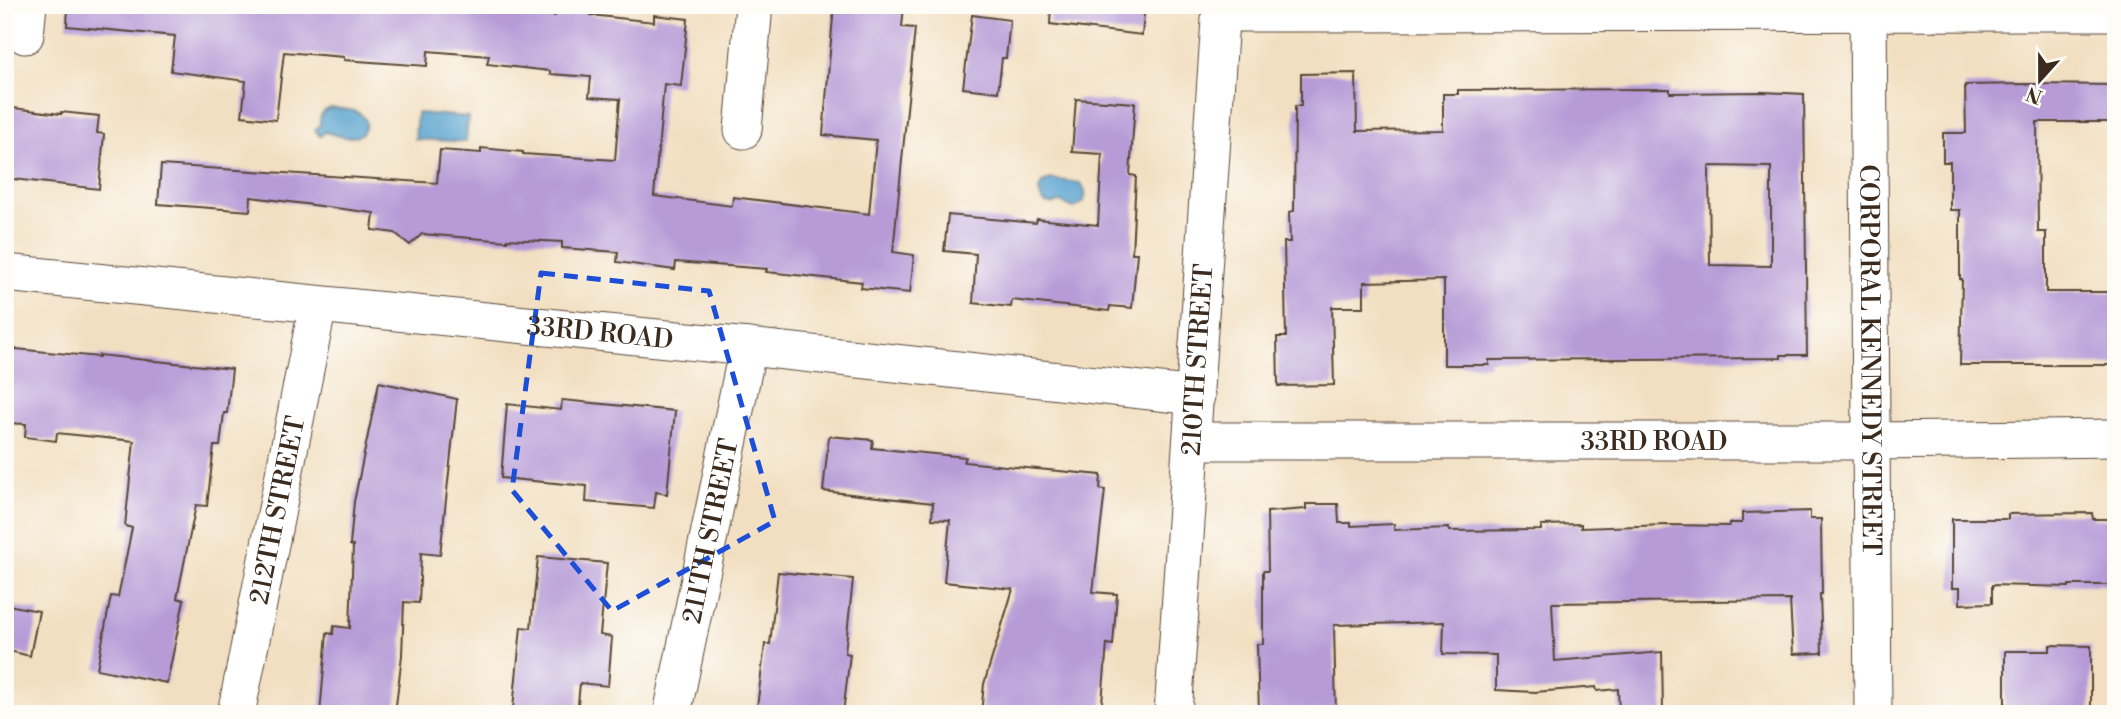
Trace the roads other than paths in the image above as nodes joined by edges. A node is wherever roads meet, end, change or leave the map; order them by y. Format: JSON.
{"nodes":[{"id":1,"x":754,"y":5,"type":"edge"},
{"id":2,"x":1221,"y":9,"type":"edge"},
{"id":3,"x":1868,"y":9,"type":"edge"},
{"id":4,"x":2116,"y":12,"type":"edge"},
{"id":5,"x":743,"y":130,"type":"dead end"},
{"id":6,"x":5,"y":273,"type":"edge"},
{"id":7,"x":318,"y":305,"type":"junction"},
{"id":8,"x":748,"y":347,"type":"junction"},
{"id":9,"x":1196,"y":396,"type":"junction"},
{"id":10,"x":2116,"y":438,"type":"edge"},
{"id":11,"x":1872,"y":440,"type":"junction"},
{"id":12,"x":1192,"y":441,"type":"junction"},
{"id":13,"x":236,"y":714,"type":"edge"},
{"id":14,"x":673,"y":714,"type":"edge"},
{"id":15,"x":1174,"y":714,"type":"edge"},
{"id":16,"x":1873,"y":714,"type":"edge"}],
"edges":[{"from":1,"to":5,"type":"street"},
{"from":2,"to":3,"type":"street"},
{"from":2,"to":9,"type":"street","name":"210TH STREET"},
{"from":3,"to":4,"type":"street"},
{"from":3,"to":11,"type":"street","name":"CORPORAL KENNEDY STREET"},
{"from":6,"to":7,"type":"street","name":"33RD ROAD"},
{"from":7,"to":8,"type":"street","name":"33RD ROAD"},
{"from":7,"to":13,"type":"street","name":"212TH STREET"},
{"from":8,"to":9,"type":"street","name":"33RD ROAD"},
{"from":8,"to":14,"type":"street","name":"211TH STREET"},
{"from":9,"to":12,"type":"street","name":"210TH STREET"},
{"from":10,"to":11,"type":"street","name":"33RD ROAD"},
{"from":11,"to":12,"type":"street","name":"33RD ROAD"},
{"from":11,"to":16,"type":"street","name":"CORPORAL KENNEDY STREET"},
{"from":12,"to":15,"type":"street","name":"210TH STREET"}]}
